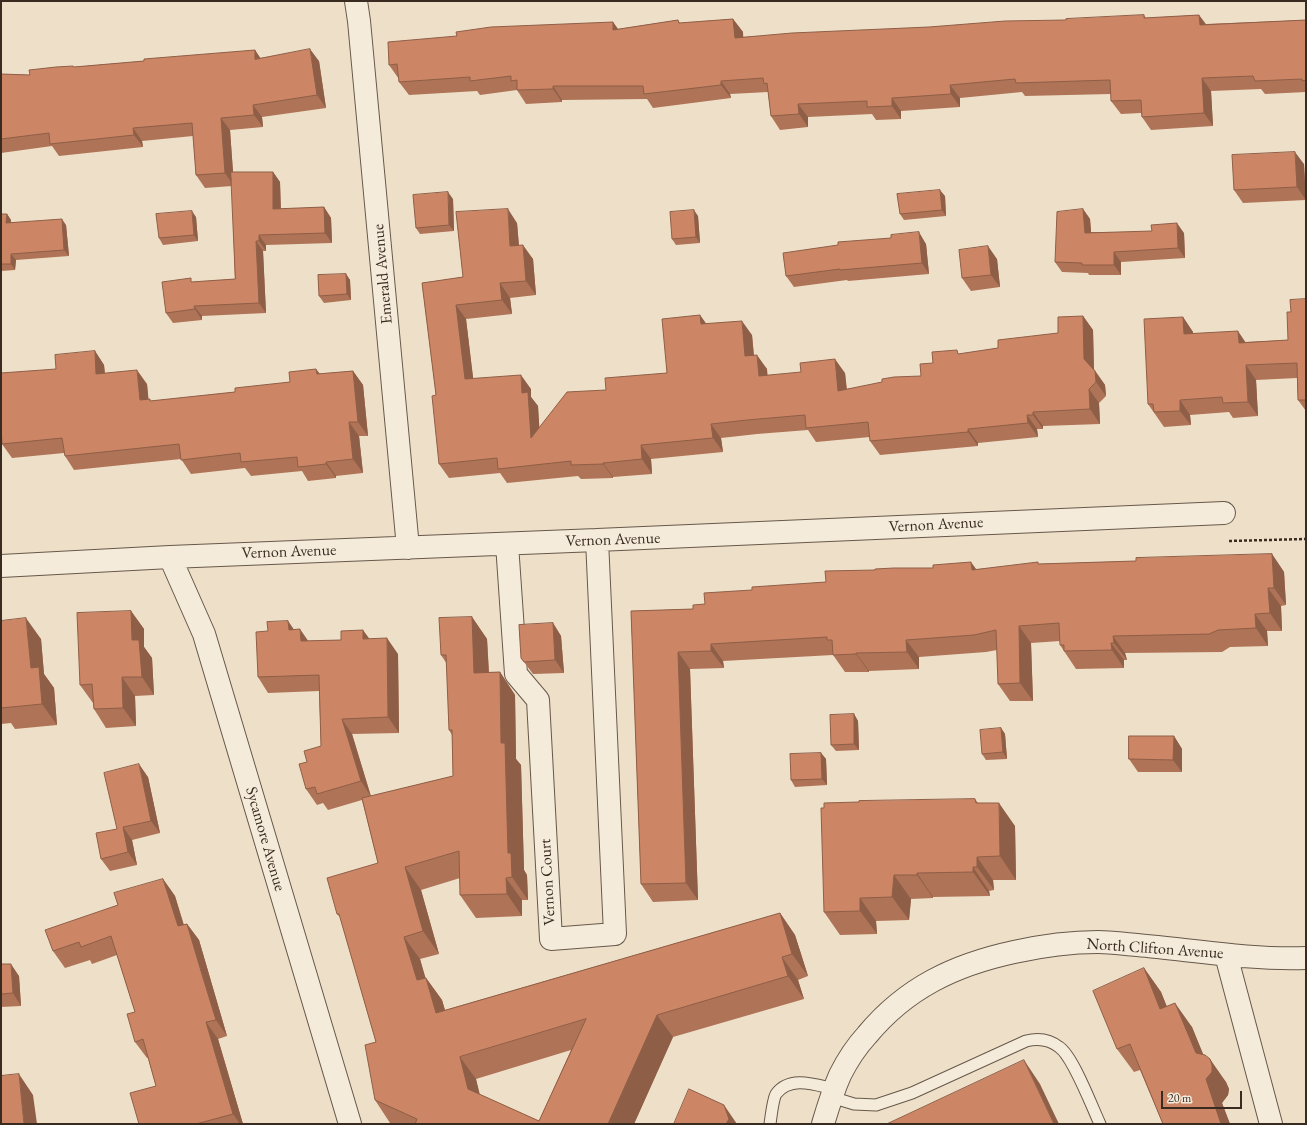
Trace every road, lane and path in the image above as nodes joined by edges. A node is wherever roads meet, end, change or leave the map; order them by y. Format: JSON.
{"nodes":[{"id":1,"x":356,"y":1,"type":"edge"},
{"id":2,"x":1224,"y":513,"type":"dead end"},
{"id":3,"x":1306,"y":539,"type":"edge"},
{"id":4,"x":597,"y":540,"type":"junction"},
{"id":5,"x":1229,"y":541,"type":"dead end"},
{"id":6,"x":507,"y":544,"type":"junction"},
{"id":7,"x":408,"y":548,"type":"junction"},
{"id":8,"x":170,"y":557,"type":"junction"},
{"id":9,"x":1,"y":566,"type":"edge"},
{"id":10,"x":1226,"y":955,"type":"junction"},
{"id":11,"x":1306,"y":958,"type":"edge"},
{"id":12,"x":833,"y":1093,"type":"junction"},
{"id":13,"x":350,"y":1124,"type":"edge"},
{"id":14,"x":770,"y":1124,"type":"edge"},
{"id":15,"x":823,"y":1124,"type":"edge"},
{"id":16,"x":1100,"y":1124,"type":"edge"},
{"id":17,"x":1271,"y":1124,"type":"edge"}],
"edges":[{"from":1,"to":7,"type":"street","name":"Emerald Avenue"},
{"from":2,"to":4,"type":"street","name":"Vernon Avenue"},
{"from":3,"to":5,"type":"path"},
{"from":4,"to":6,"type":"street","name":"Vernon Avenue"},
{"from":4,"to":6,"type":"street","name":"Vernon Court"},
{"from":6,"to":7,"type":"street","name":"Vernon Avenue"},
{"from":7,"to":8,"type":"street","name":"Vernon Avenue"},
{"from":8,"to":9,"type":"street","name":"Vernon Avenue"},
{"from":8,"to":13,"type":"street","name":"Sycamore Avenue"},
{"from":10,"to":11,"type":"street","name":"North Clifton Avenue"},
{"from":10,"to":12,"type":"street","name":"North Clifton Avenue"},
{"from":10,"to":17,"type":"street"},
{"from":12,"to":14,"type":"lane"},
{"from":12,"to":15,"type":"street","name":"North Clifton Avenue"},
{"from":12,"to":16,"type":"lane"}]}
